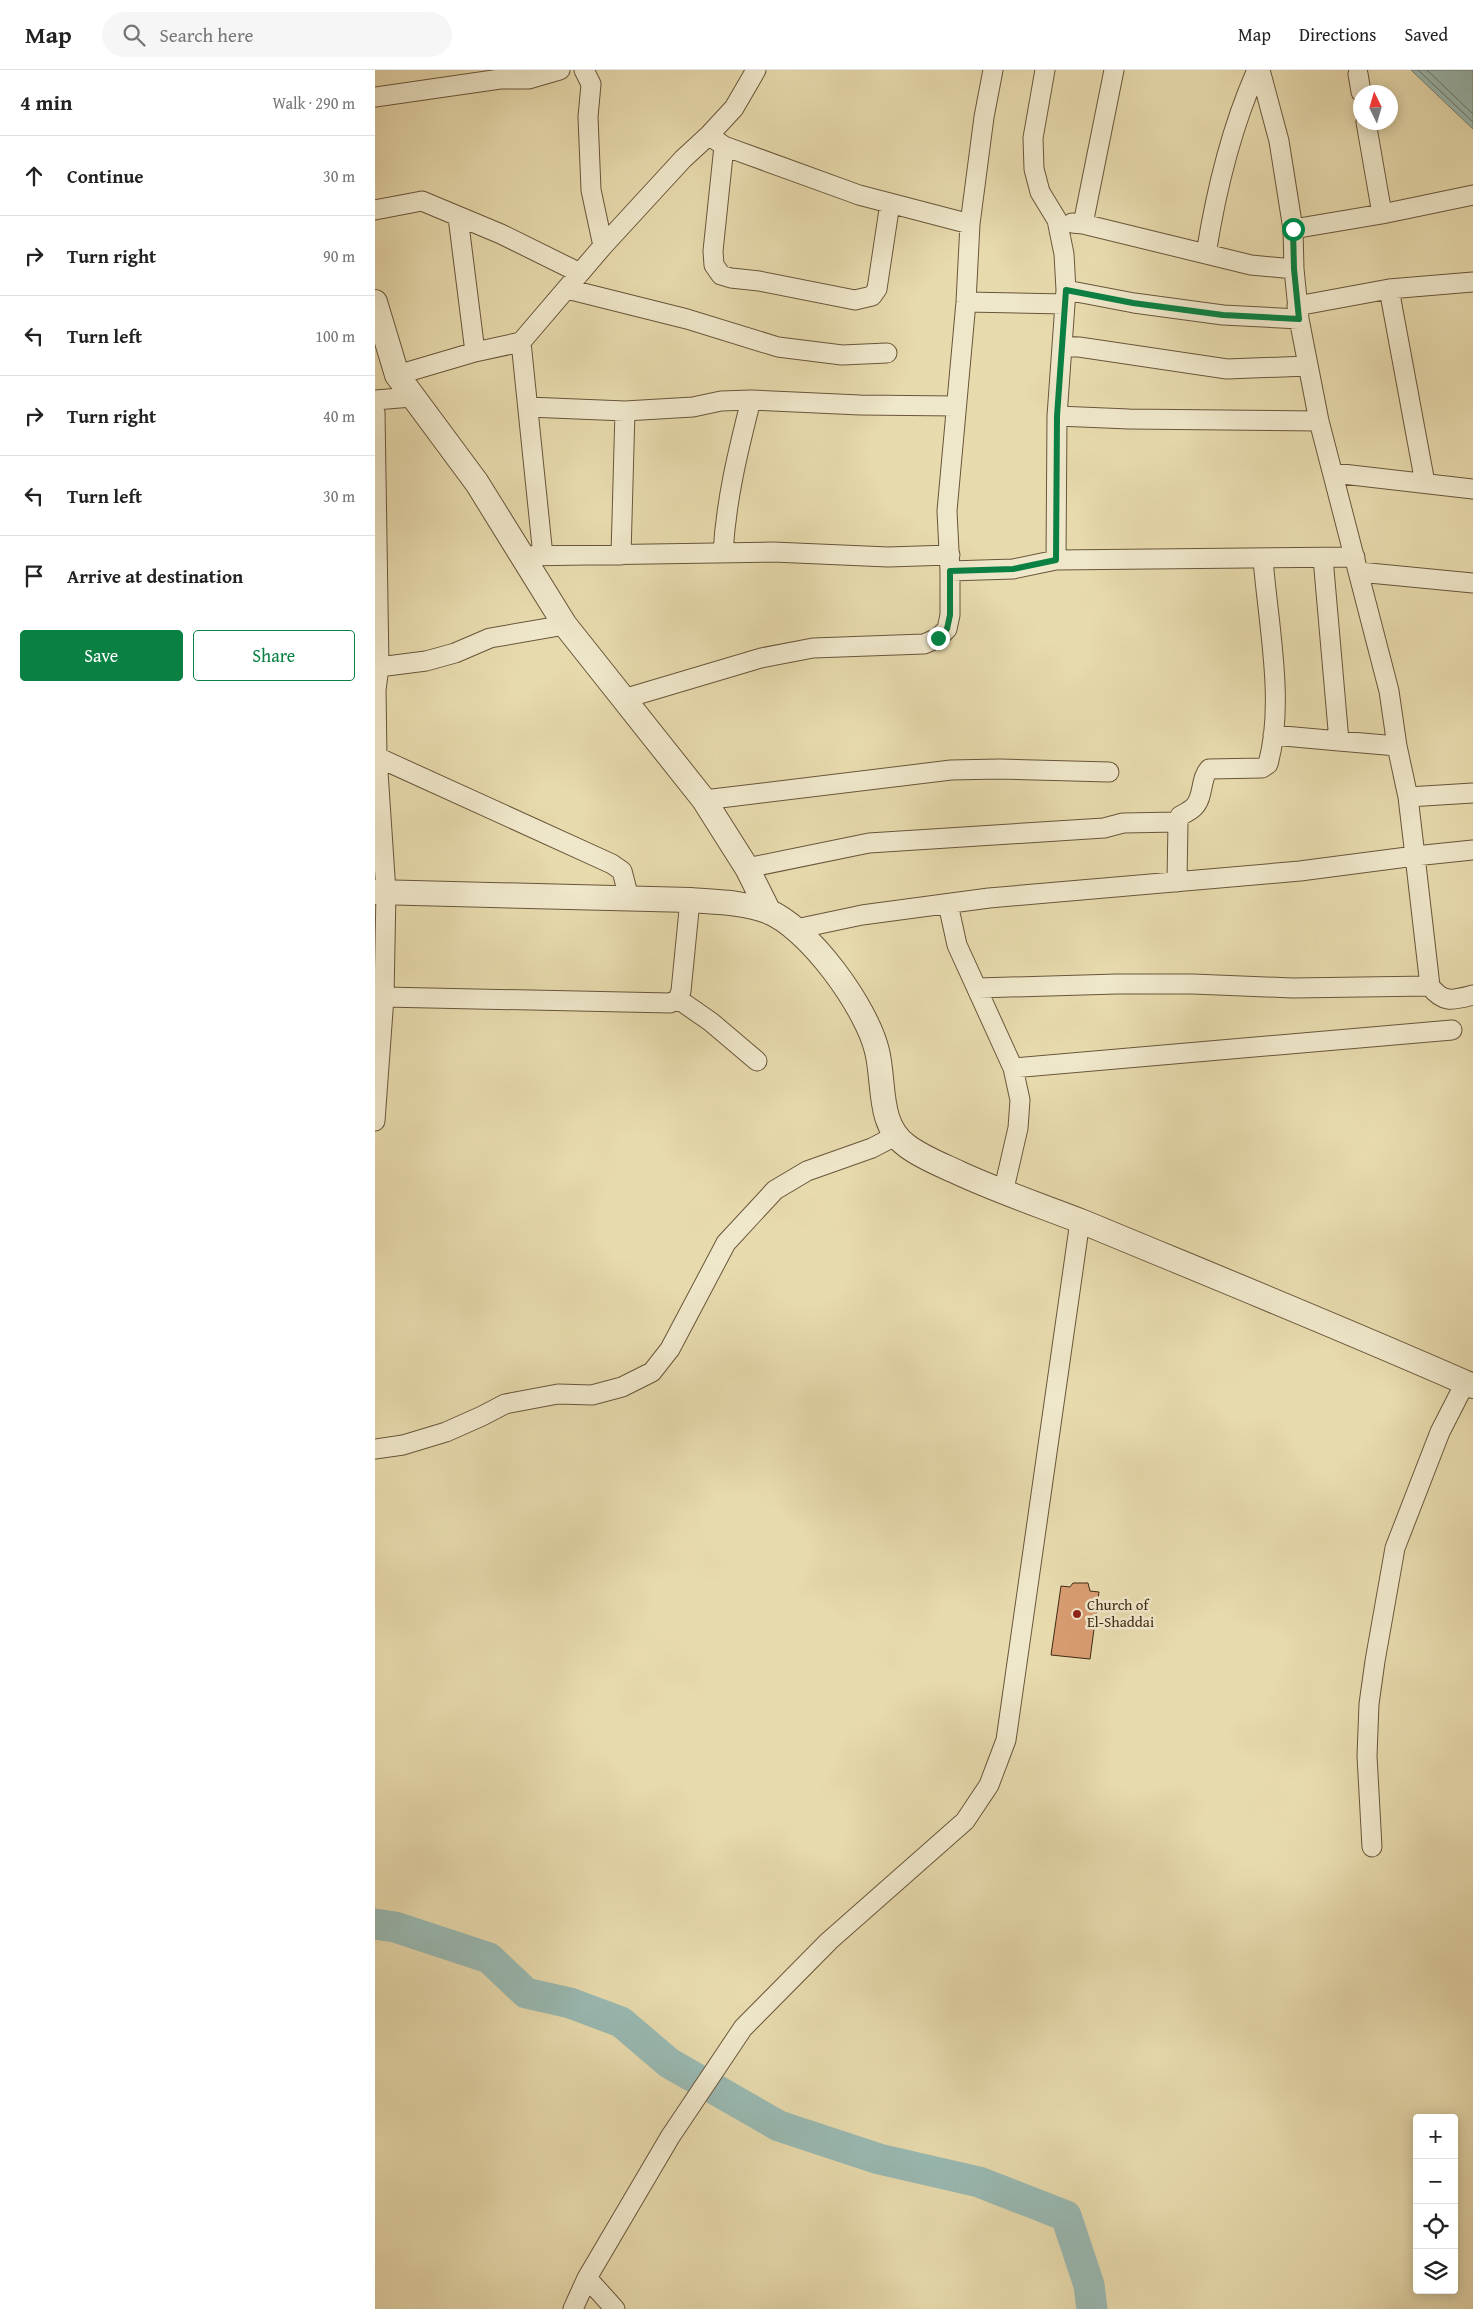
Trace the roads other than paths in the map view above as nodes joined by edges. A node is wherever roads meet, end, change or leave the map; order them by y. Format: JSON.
{"nodes":[{"id":1,"x":560,"y":70,"type":"edge"},
{"id":2,"x":584,"y":70,"type":"edge"},
{"id":3,"x":756,"y":70,"type":"edge"},
{"id":4,"x":993,"y":70,"type":"edge"},
{"id":5,"x":1045,"y":70,"type":"edge"},
{"id":6,"x":1114,"y":70,"type":"edge"},
{"id":7,"x":1259,"y":70,"type":"edge"},
{"id":8,"x":375,"y":97,"type":"edge"},
{"id":9,"x":1367,"y":130,"type":"edge"},
{"id":10,"x":716,"y":141,"type":"junction"},
{"id":11,"x":1473,"y":195,"type":"edge"},
{"id":12,"x":890,"y":203,"type":"junction"},
{"id":13,"x":375,"y":210,"type":"edge"},
{"id":14,"x":1382,"y":214,"type":"junction"},
{"id":15,"x":458,"y":217,"type":"junction"},
{"id":16,"x":1057,"y":220,"type":"junction"},
{"id":17,"x":970,"y":224,"type":"junction"},
{"id":18,"x":1083,"y":224,"type":"junction"},
{"id":19,"x":1293,"y":229,"type":"junction"},
{"id":20,"x":603,"y":246,"type":"junction"},
{"id":21,"x":1206,"y":254,"type":"junction"},
{"id":22,"x":1294,"y":269,"type":"junction"},
{"id":23,"x":580,"y":273,"type":"junction"},
{"id":24,"x":1473,"y":282,"type":"edge"},
{"id":25,"x":567,"y":289,"type":"junction"},
{"id":26,"x":1389,"y":289,"type":"junction"},
{"id":27,"x":1065,"y":297,"type":"junction"},
{"id":28,"x":375,"y":302,"type":"edge"},
{"id":29,"x":966,"y":302,"type":"junction"},
{"id":30,"x":1298,"y":312,"type":"junction"},
{"id":31,"x":521,"y":342,"type":"junction"},
{"id":32,"x":1062,"y":346,"type":"junction"},
{"id":33,"x":475,"y":352,"type":"junction"},
{"id":34,"x":887,"y":353,"type":"dead end"},
{"id":35,"x":1308,"y":366,"type":"junction"},
{"id":36,"x":397,"y":375,"type":"junction"},
{"id":37,"x":413,"y":397,"type":"junction"},
{"id":38,"x":375,"y":400,"type":"edge"},
{"id":39,"x":751,"y":400,"type":"junction"},
{"id":40,"x":956,"y":406,"type":"junction"},
{"id":41,"x":527,"y":407,"type":"junction"},
{"id":42,"x":625,"y":411,"type":"junction"},
{"id":43,"x":375,"y":412,"type":"edge"},
{"id":44,"x":1057,"y":416,"type":"junction"},
{"id":45,"x":1319,"y":421,"type":"junction"},
{"id":46,"x":1334,"y":473,"type":"junction"},
{"id":47,"x":1425,"y":483,"type":"junction"},
{"id":48,"x":1473,"y":489,"type":"edge"},
{"id":49,"x":723,"y":553,"type":"junction"},
{"id":50,"x":621,"y":554,"type":"junction"},
{"id":51,"x":533,"y":556,"type":"junction"},
{"id":52,"x":1323,"y":558,"type":"junction"},
{"id":53,"x":1263,"y":559,"type":"junction"},
{"id":54,"x":1056,"y":560,"type":"junction"},
{"id":55,"x":950,"y":563,"type":"junction"},
{"id":56,"x":1357,"y":565,"type":"junction"},
{"id":57,"x":1473,"y":583,"type":"edge"},
{"id":58,"x":565,"y":625,"type":"junction"},
{"id":59,"x":379,"y":667,"type":"junction"},
{"id":60,"x":376,"y":690,"type":"edge"},
{"id":61,"x":623,"y":699,"type":"junction"},
{"id":62,"x":1273,"y":735,"type":"junction"},
{"id":63,"x":1339,"y":742,"type":"junction"},
{"id":64,"x":1397,"y":746,"type":"junction"},
{"id":65,"x":377,"y":757,"type":"junction"},
{"id":66,"x":1109,"y":772,"type":"dead end"},
{"id":67,"x":1473,"y":793,"type":"edge"},
{"id":68,"x":1408,"y":797,"type":"junction"},
{"id":69,"x":704,"y":800,"type":"junction"},
{"id":70,"x":1178,"y":822,"type":"junction"},
{"id":71,"x":1473,"y":850,"type":"edge"},
{"id":72,"x":1415,"y":856,"type":"junction"},
{"id":73,"x":747,"y":868,"type":"junction"},
{"id":74,"x":1177,"y":882,"type":"junction"},
{"id":75,"x":380,"y":892,"type":"edge"},
{"id":76,"x":629,"y":898,"type":"junction"},
{"id":77,"x":690,"y":900,"type":"junction"},
{"id":78,"x":948,"y":904,"type":"junction"},
{"id":79,"x":769,"y":912,"type":"junction"},
{"id":80,"x":796,"y":929,"type":"junction"},
{"id":81,"x":1430,"y":986,"type":"junction"},
{"id":82,"x":978,"y":988,"type":"junction"},
{"id":83,"x":1473,"y":995,"type":"edge"},
{"id":84,"x":384,"y":997,"type":"junction"},
{"id":85,"x":677,"y":999,"type":"junction"},
{"id":86,"x":1452,"y":1030,"type":"dead end"},
{"id":87,"x":757,"y":1061,"type":"dead end"},
{"id":88,"x":1013,"y":1068,"type":"junction"},
{"id":89,"x":375,"y":1121,"type":"edge"},
{"id":90,"x":895,"y":1136,"type":"junction"},
{"id":91,"x":1003,"y":1193,"type":"junction"},
{"id":92,"x":1080,"y":1221,"type":"junction"},
{"id":93,"x":1469,"y":1385,"type":"edge"},
{"id":94,"x":375,"y":1449,"type":"edge"},
{"id":95,"x":1372,"y":1847,"type":"dead end"},
{"id":96,"x":587,"y":2278,"type":"junction"},
{"id":97,"x":573,"y":2309,"type":"edge"},
{"id":98,"x":615,"y":2309,"type":"edge"}],
"edges":[{"from":1,"to":8,"type":"street"},
{"from":2,"to":20,"type":"street"},
{"from":3,"to":10,"type":"street"},
{"from":4,"to":17,"type":"street"},
{"from":5,"to":16,"type":"street"},
{"from":6,"to":18,"type":"street"},
{"from":7,"to":19,"type":"street"},
{"from":7,"to":21,"type":"street"},
{"from":9,"to":14,"type":"street"},
{"from":10,"to":12,"type":"street"},
{"from":10,"to":12,"type":"street"},
{"from":10,"to":20,"type":"street"},
{"from":11,"to":14,"type":"street"},
{"from":12,"to":17,"type":"street"},
{"from":13,"to":15,"type":"street"},
{"from":14,"to":19,"type":"street"},
{"from":15,"to":23,"type":"street"},
{"from":15,"to":33,"type":"street"},
{"from":16,"to":18,"type":"street"},
{"from":16,"to":27,"type":"street"},
{"from":17,"to":29,"type":"street"},
{"from":18,"to":21,"type":"street"},
{"from":19,"to":22,"type":"street"},
{"from":20,"to":23,"type":"street"},
{"from":21,"to":22,"type":"street"},
{"from":22,"to":30,"type":"street"},
{"from":23,"to":25,"type":"street"},
{"from":24,"to":26,"type":"street"},
{"from":25,"to":31,"type":"street"},
{"from":25,"to":34,"type":"street"},
{"from":26,"to":30,"type":"street"},
{"from":26,"to":47,"type":"street"},
{"from":27,"to":29,"type":"street"},
{"from":27,"to":30,"type":"street"},
{"from":27,"to":32,"type":"street"},
{"from":28,"to":36,"type":"street"},
{"from":29,"to":40,"type":"street"},
{"from":30,"to":35,"type":"street"},
{"from":31,"to":33,"type":"street"},
{"from":31,"to":41,"type":"street"},
{"from":32,"to":35,"type":"street"},
{"from":32,"to":44,"type":"street"},
{"from":33,"to":36,"type":"street"},
{"from":35,"to":45,"type":"street"},
{"from":36,"to":37,"type":"street"},
{"from":37,"to":38,"type":"street"},
{"from":37,"to":51,"type":"street"},
{"from":39,"to":40,"type":"street"},
{"from":39,"to":42,"type":"street"},
{"from":39,"to":49,"type":"street"},
{"from":40,"to":55,"type":"street"},
{"from":41,"to":42,"type":"street"},
{"from":41,"to":51,"type":"street"},
{"from":42,"to":50,"type":"street"},
{"from":43,"to":59,"type":"street"},
{"from":44,"to":45,"type":"street"},
{"from":44,"to":54,"type":"street"},
{"from":45,"to":46,"type":"street"},
{"from":46,"to":47,"type":"street"},
{"from":46,"to":56,"type":"street"},
{"from":47,"to":48,"type":"street"},
{"from":49,"to":50,"type":"street"},
{"from":49,"to":55,"type":"street"},
{"from":50,"to":51,"type":"street"},
{"from":51,"to":58,"type":"street"},
{"from":52,"to":53,"type":"street"},
{"from":52,"to":56,"type":"street"},
{"from":52,"to":63,"type":"street"},
{"from":53,"to":54,"type":"street"},
{"from":53,"to":62,"type":"street"},
{"from":54,"to":55,"type":"street"},
{"from":55,"to":61,"type":"street"},
{"from":56,"to":57,"type":"street"},
{"from":56,"to":64,"type":"street"},
{"from":58,"to":59,"type":"street"},
{"from":58,"to":61,"type":"street"},
{"from":59,"to":60,"type":"street"},
{"from":60,"to":65,"type":"street"},
{"from":61,"to":69,"type":"street"},
{"from":62,"to":63,"type":"street"},
{"from":62,"to":70,"type":"street"},
{"from":63,"to":64,"type":"street"},
{"from":64,"to":68,"type":"street"},
{"from":65,"to":75,"type":"street"},
{"from":65,"to":76,"type":"street"},
{"from":66,"to":69,"type":"street"},
{"from":67,"to":68,"type":"street"},
{"from":68,"to":72,"type":"street"},
{"from":69,"to":73,"type":"street"},
{"from":70,"to":73,"type":"street"},
{"from":70,"to":74,"type":"street"},
{"from":71,"to":72,"type":"street"},
{"from":72,"to":74,"type":"street"},
{"from":72,"to":81,"type":"street"},
{"from":73,"to":79,"type":"street"},
{"from":74,"to":78,"type":"street"},
{"from":75,"to":76,"type":"street"},
{"from":75,"to":84,"type":"street"},
{"from":76,"to":77,"type":"street"},
{"from":77,"to":79,"type":"street"},
{"from":77,"to":85,"type":"street"},
{"from":78,"to":80,"type":"street"},
{"from":78,"to":82,"type":"street"},
{"from":79,"to":80,"type":"street"},
{"from":80,"to":90,"type":"street"},
{"from":81,"to":82,"type":"street"},
{"from":81,"to":83,"type":"street"},
{"from":82,"to":88,"type":"street"},
{"from":84,"to":85,"type":"street"},
{"from":84,"to":89,"type":"street"},
{"from":85,"to":87,"type":"street"},
{"from":86,"to":88,"type":"street"},
{"from":88,"to":91,"type":"street"},
{"from":90,"to":91,"type":"street"},
{"from":90,"to":94,"type":"street"},
{"from":91,"to":92,"type":"street"},
{"from":92,"to":93,"type":"street"},
{"from":92,"to":96,"type":"street"},
{"from":93,"to":95,"type":"street"},
{"from":96,"to":97,"type":"street"},
{"from":96,"to":98,"type":"street"}]}
